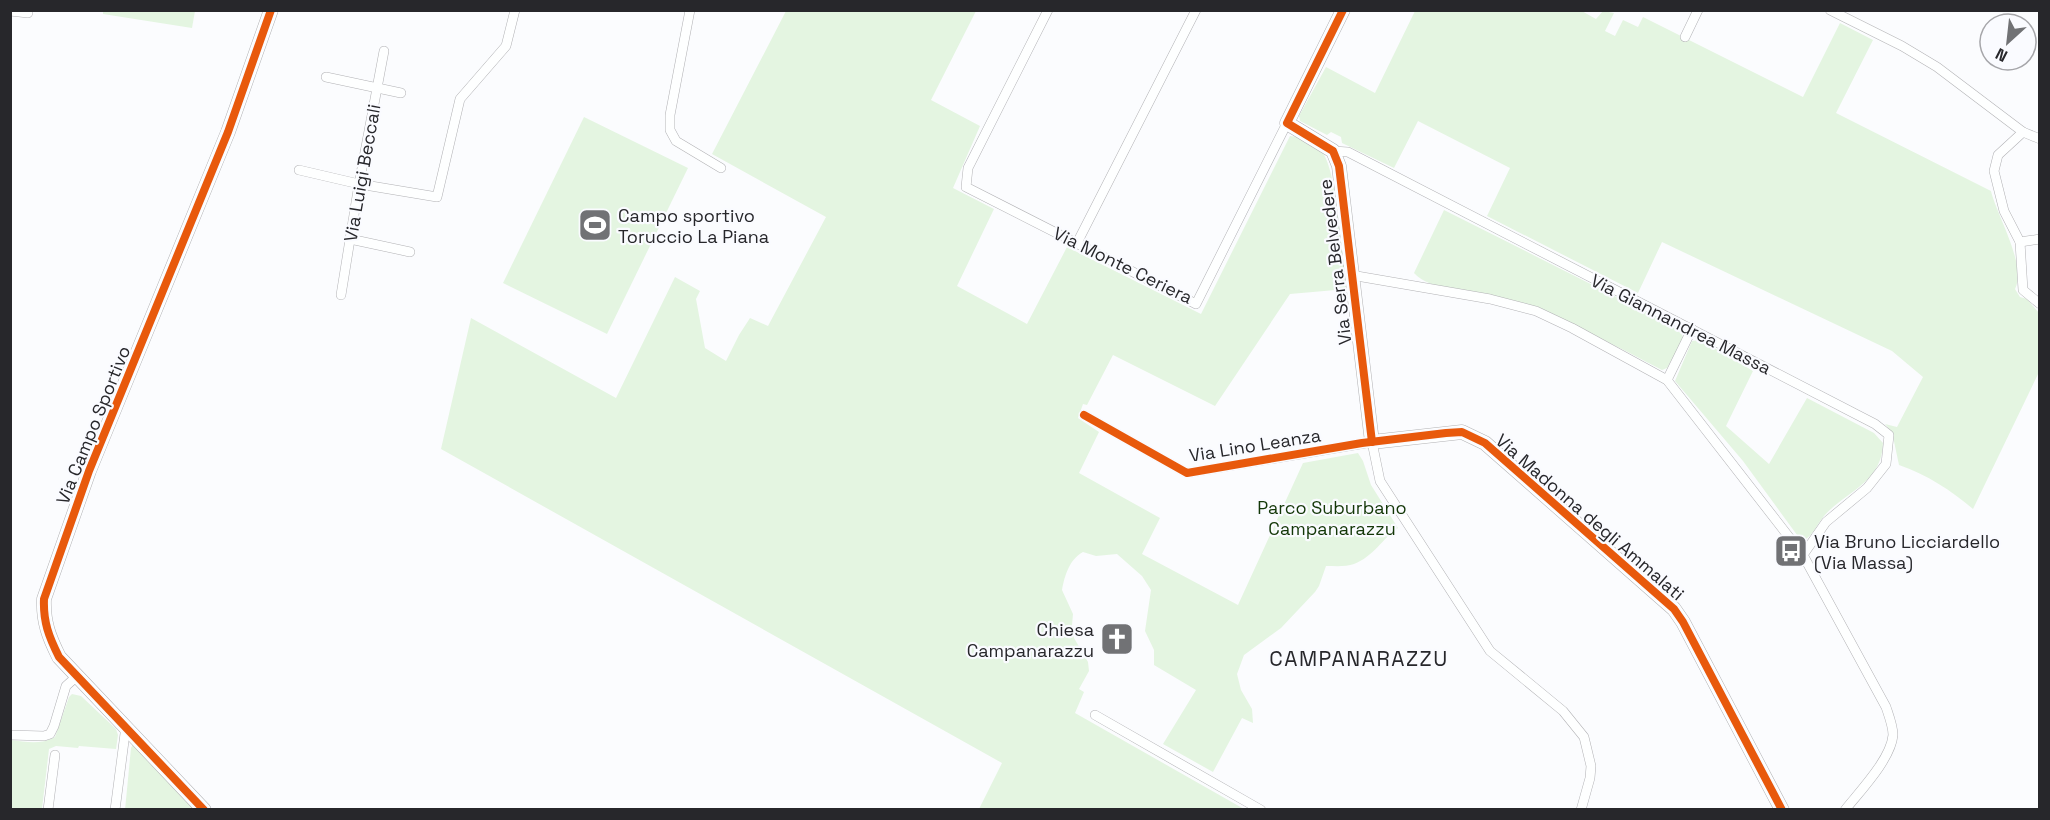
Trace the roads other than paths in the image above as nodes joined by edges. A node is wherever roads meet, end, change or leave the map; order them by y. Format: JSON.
{"nodes":[{"id":1,"x":271,"y":10,"type":"edge"},
{"id":2,"x":515,"y":10,"type":"edge"},
{"id":3,"x":690,"y":10,"type":"edge"},
{"id":4,"x":1048,"y":10,"type":"edge"},
{"id":5,"x":1196,"y":10,"type":"edge"},
{"id":6,"x":1343,"y":10,"type":"edge"},
{"id":7,"x":1698,"y":10,"type":"edge"},
{"id":8,"x":1830,"y":10,"type":"edge"},
{"id":9,"x":10,"y":11,"type":"edge"},
{"id":10,"x":28,"y":13,"type":"dead end"},
{"id":11,"x":1685,"y":36,"type":"dead end"},
{"id":12,"x":384,"y":51,"type":"dead end"},
{"id":13,"x":326,"y":77,"type":"dead end"},
{"id":14,"x":376,"y":88,"type":"junction"},
{"id":15,"x":402,"y":93,"type":"dead end"},
{"id":16,"x":1287,"y":123,"type":"junction"},
{"id":17,"x":2023,"y":132,"type":"junction"},
{"id":18,"x":2040,"y":139,"type":"edge"},
{"id":19,"x":1334,"y":151,"type":"junction"},
{"id":20,"x":721,"y":168,"type":"dead end"},
{"id":21,"x":299,"y":170,"type":"dead end"},
{"id":22,"x":359,"y":184,"type":"junction"},
{"id":23,"x":350,"y":239,"type":"junction"},
{"id":24,"x":2040,"y":239,"type":"edge"},
{"id":25,"x":2019,"y":242,"type":"junction"},
{"id":26,"x":1077,"y":243,"type":"junction"},
{"id":27,"x":410,"y":252,"type":"dead end"},
{"id":28,"x":1352,"y":275,"type":"junction"},
{"id":29,"x":342,"y":295,"type":"dead end"},
{"id":30,"x":2040,"y":304,"type":"edge"},
{"id":31,"x":1692,"y":330,"type":"junction"},
{"id":32,"x":1667,"y":380,"type":"junction"},
{"id":33,"x":1084,"y":415,"type":"dead end"},
{"id":34,"x":1372,"y":442,"type":"junction"},
{"id":35,"x":1803,"y":555,"type":"junction"},
{"id":36,"x":76,"y":676,"type":"junction"},
{"id":37,"x":1095,"y":715,"type":"dead end"},
{"id":38,"x":126,"y":726,"type":"junction"},
{"id":39,"x":10,"y":735,"type":"edge"},
{"id":40,"x":55,"y":755,"type":"dead end"},
{"id":41,"x":48,"y":810,"type":"edge"},
{"id":42,"x":115,"y":810,"type":"edge"},
{"id":43,"x":204,"y":810,"type":"edge"},
{"id":44,"x":1262,"y":810,"type":"edge"},
{"id":45,"x":1581,"y":810,"type":"edge"},
{"id":46,"x":1782,"y":810,"type":"edge"},
{"id":47,"x":1845,"y":810,"type":"edge"}],
"edges":[{"from":1,"to":36,"type":"street","name":"Via Campo Sportivo"},
{"from":2,"to":22,"type":"street"},
{"from":3,"to":20,"type":"street"},
{"from":4,"to":26,"type":"street","name":"Via Monte Ceriera"},
{"from":5,"to":26,"type":"street"},
{"from":6,"to":16,"type":"street"},
{"from":7,"to":11,"type":"street"},
{"from":8,"to":17,"type":"street"},
{"from":9,"to":10,"type":"street"},
{"from":12,"to":14,"type":"street","name":"Via Luigi Beccali"},
{"from":13,"to":14,"type":"street"},
{"from":14,"to":15,"type":"street"},
{"from":14,"to":22,"type":"street","name":"Via Luigi Beccali"},
{"from":16,"to":19,"type":"street","name":"Via Serra Belvedere"},
{"from":16,"to":26,"type":"street","name":"Via Monte Ceriera"},
{"from":17,"to":18,"type":"street"},
{"from":17,"to":25,"type":"street"},
{"from":19,"to":28,"type":"street","name":"Via Serra Belvedere"},
{"from":19,"to":31,"type":"street","name":"Via Giannandrea Massa"},
{"from":21,"to":22,"type":"street"},
{"from":22,"to":23,"type":"street","name":"Via Luigi Beccali"},
{"from":23,"to":27,"type":"street"},
{"from":23,"to":29,"type":"street","name":"Via Luigi Beccali"},
{"from":24,"to":25,"type":"street"},
{"from":25,"to":30,"type":"street"},
{"from":28,"to":32,"type":"street"},
{"from":28,"to":34,"type":"street","name":"Via Serra Belvedere"},
{"from":31,"to":32,"type":"street"},
{"from":31,"to":35,"type":"street","name":"Via Giannandrea Massa"},
{"from":32,"to":35,"type":"street"},
{"from":33,"to":34,"type":"street","name":"Via Lino Leanza"},
{"from":34,"to":45,"type":"street","name":"Via Serra Belvedere"},
{"from":34,"to":46,"type":"street","name":"Via Madonna degli Ammalati"},
{"from":35,"to":47,"type":"street"},
{"from":36,"to":38,"type":"street","name":"Via Campo Sportivo"},
{"from":36,"to":39,"type":"street"},
{"from":37,"to":44,"type":"street"},
{"from":38,"to":42,"type":"street"},
{"from":38,"to":43,"type":"street","name":"Via Campo Sportivo"},
{"from":40,"to":41,"type":"street"}]}
